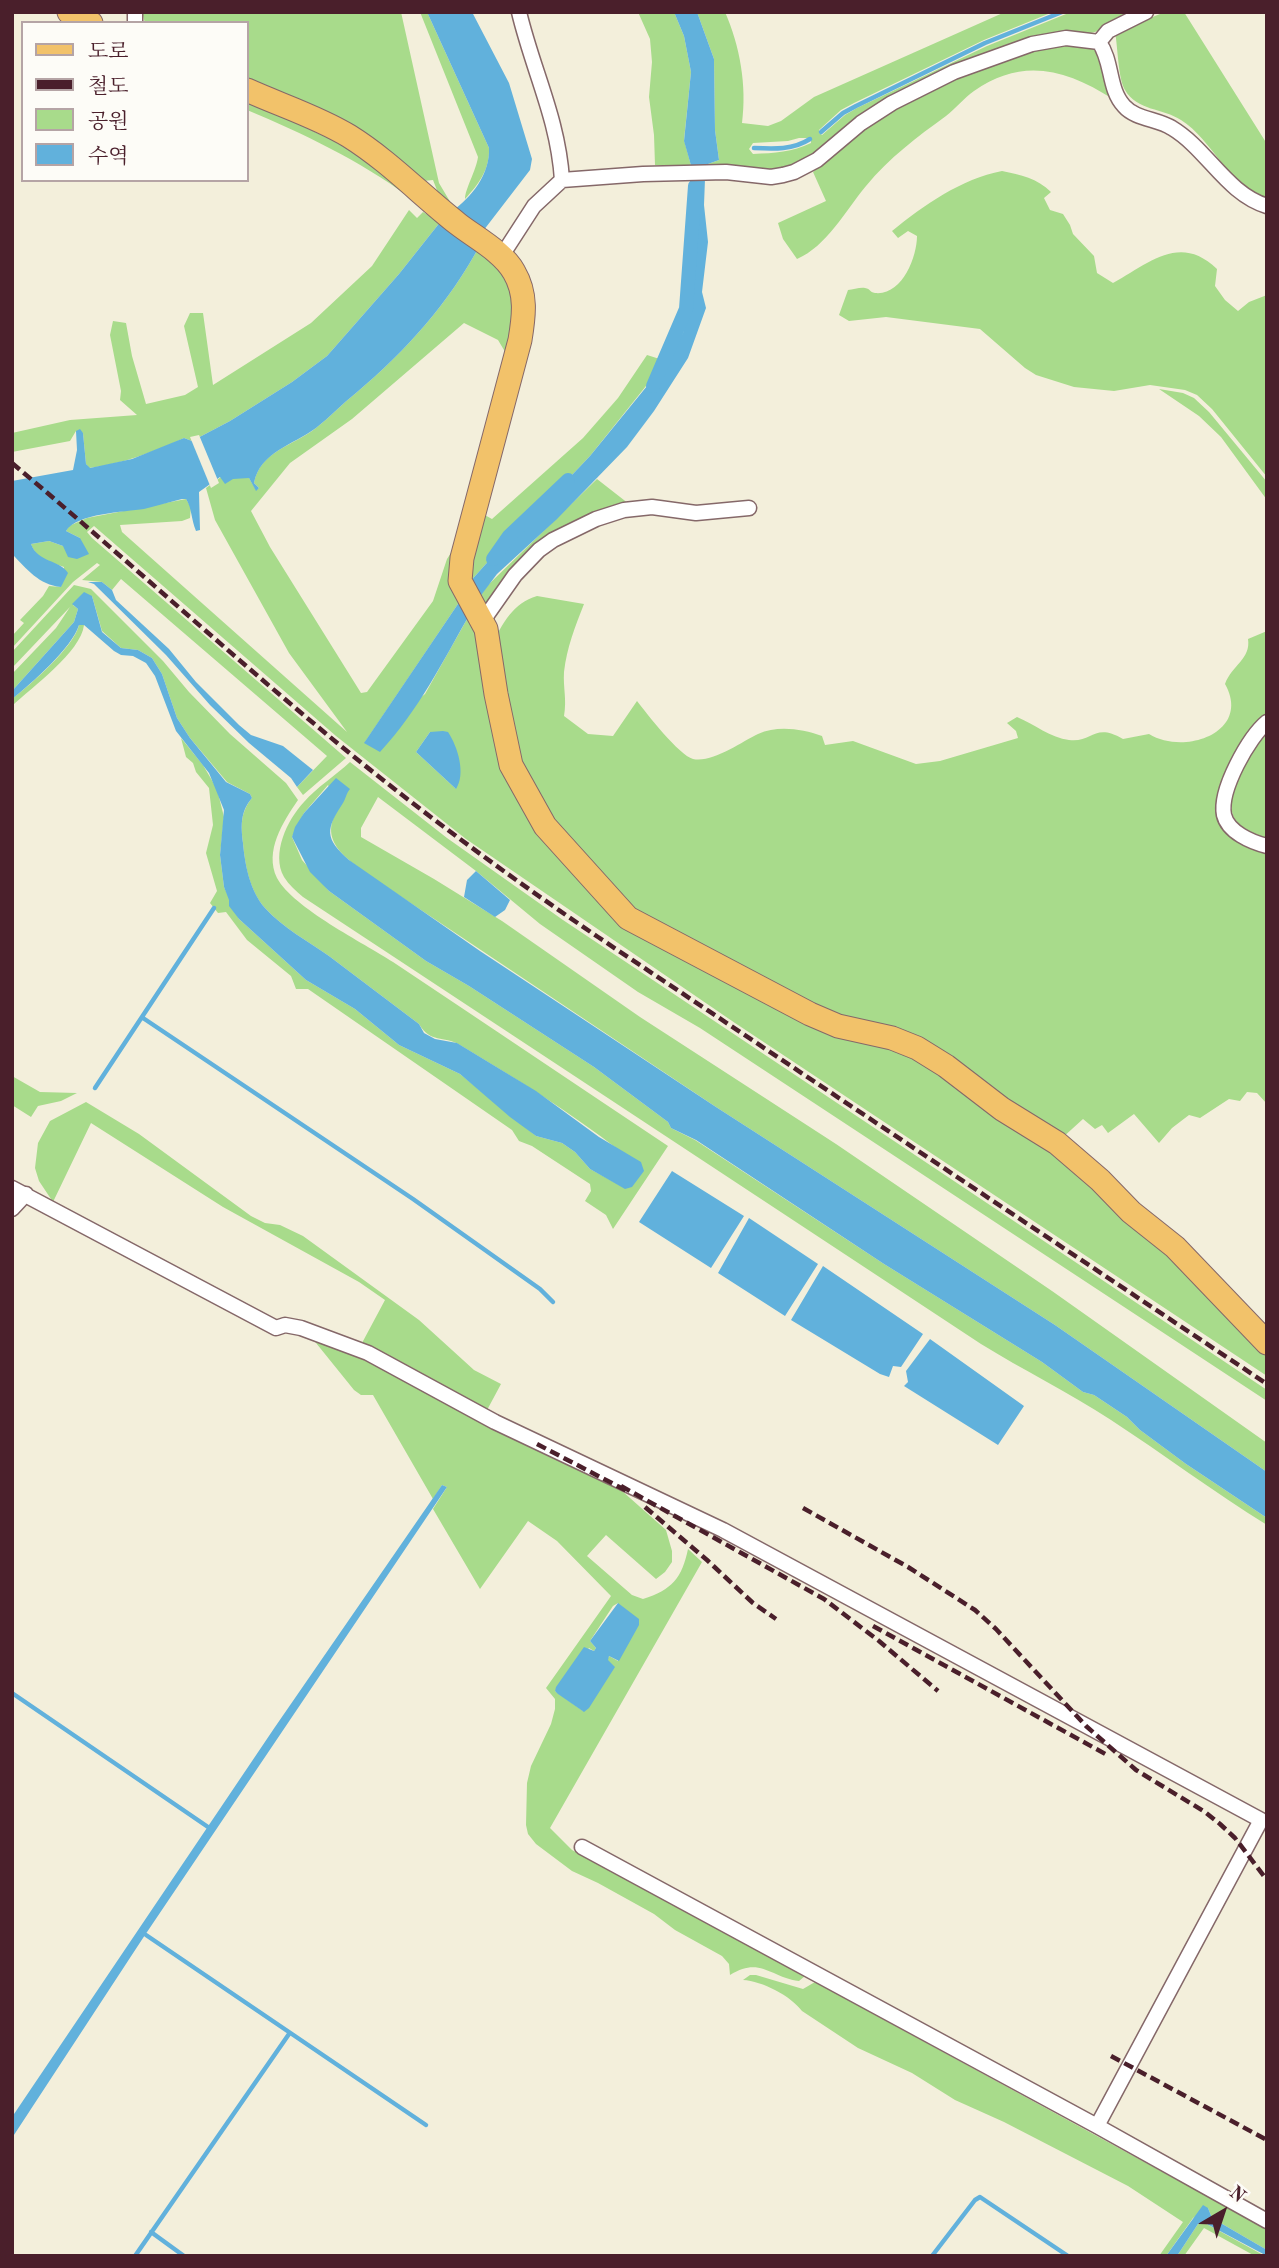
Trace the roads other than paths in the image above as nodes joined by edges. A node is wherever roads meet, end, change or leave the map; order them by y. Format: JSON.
{"nodes":[{"id":1,"x":69,"y":12,"type":"edge"},
{"id":2,"x":519,"y":12,"type":"edge"},
{"id":3,"x":1146,"y":12,"type":"edge"},
{"id":4,"x":87,"y":21,"type":"edge"},
{"id":5,"x":1099,"y":42,"type":"junction"},
{"id":6,"x":248,"y":90,"type":"edge"},
{"id":7,"x":562,"y":180,"type":"junction"},
{"id":8,"x":1267,"y":206,"type":"edge"},
{"id":9,"x":493,"y":251,"type":"junction"},
{"id":10,"x":749,"y":508,"type":"dead end"},
{"id":11,"x":474,"y":605,"type":"junction"},
{"id":12,"x":1267,"y":722,"type":"edge"},
{"id":13,"x":1267,"y":846,"type":"edge"},
{"id":14,"x":19,"y":1191,"type":"edge"},
{"id":15,"x":12,"y":1209,"type":"edge"},
{"id":16,"x":1267,"y":1343,"type":"edge"},
{"id":17,"x":582,"y":1847,"type":"dead end"},
{"id":18,"x":1097,"y":2126,"type":"junction"},
{"id":19,"x":1267,"y":2221,"type":"edge"}],
"edges":[{"from":1,"to":4,"type":"main road"},
{"from":2,"to":7,"type":"street"},
{"from":3,"to":5,"type":"street"},
{"from":5,"to":7,"type":"street"},
{"from":5,"to":8,"type":"street"},
{"from":6,"to":9,"type":"main road"},
{"from":7,"to":9,"type":"street"},
{"from":9,"to":11,"type":"main road"},
{"from":10,"to":11,"type":"street"},
{"from":11,"to":16,"type":"main road"},
{"from":12,"to":13,"type":"street"},
{"from":14,"to":15,"type":"street"},
{"from":14,"to":18,"type":"street"},
{"from":17,"to":18,"type":"street"},
{"from":18,"to":19,"type":"street"}]}
